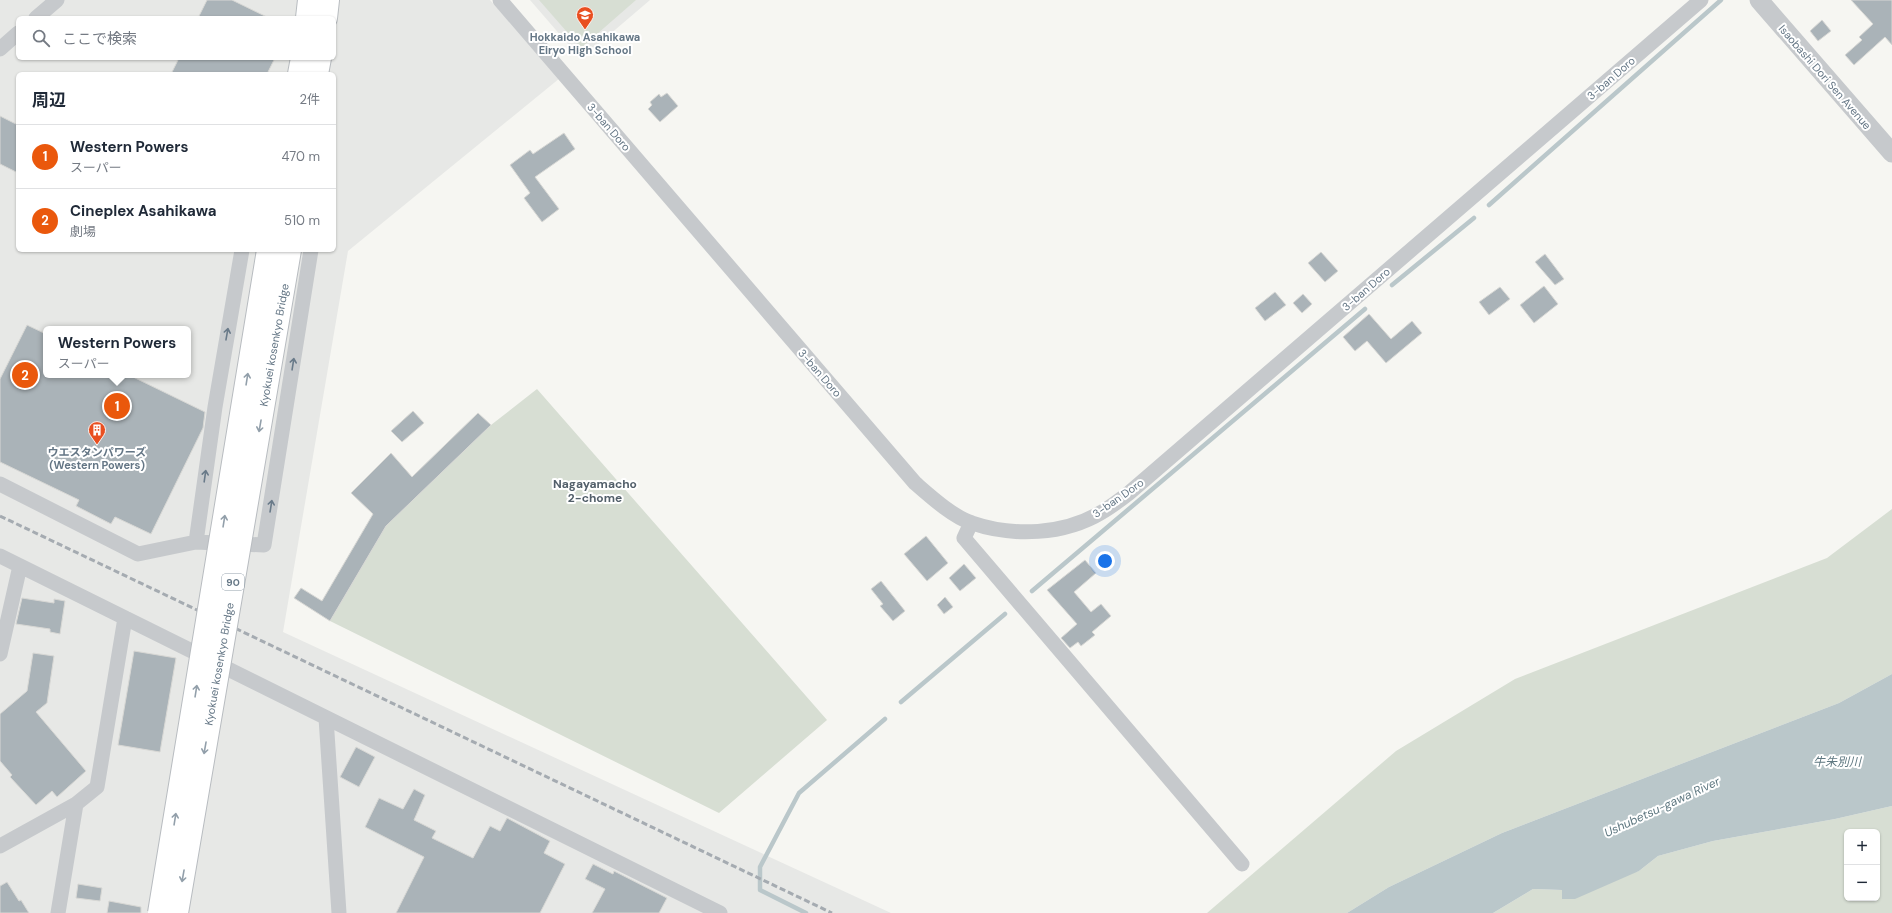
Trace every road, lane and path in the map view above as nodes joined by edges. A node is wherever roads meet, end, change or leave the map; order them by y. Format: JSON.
{"nodes":[{"id":1,"x":57,"y":0,"type":"edge"},
{"id":2,"x":309,"y":0,"type":"edge"},
{"id":3,"x":328,"y":0,"type":"edge"},
{"id":4,"x":500,"y":0,"type":"edge"},
{"id":5,"x":1701,"y":0,"type":"edge"},
{"id":6,"x":1759,"y":0,"type":"edge"},
{"id":7,"x":38,"y":16,"type":"edge"},
{"id":8,"x":307,"y":16,"type":"edge"},
{"id":9,"x":326,"y":16,"type":"edge"},
{"id":10,"x":16,"y":35,"type":"edge"},
{"id":11,"x":0,"y":48,"type":"edge"},
{"id":12,"x":1892,"y":153,"type":"edge"},
{"id":13,"x":242,"y":252,"type":"edge"},
{"id":14,"x":268,"y":252,"type":"edge"},
{"id":15,"x":290,"y":252,"type":"edge"},
{"id":16,"x":310,"y":252,"type":"edge"},
{"id":17,"x":0,"y":484,"type":"edge"},
{"id":18,"x":971,"y":523,"type":"junction"},
{"id":19,"x":196,"y":542,"type":"junction"},
{"id":20,"x":0,"y":556,"type":"edge"},
{"id":21,"x":20,"y":566,"type":"junction"},
{"id":22,"x":125,"y":618,"type":"junction"},
{"id":23,"x":0,"y":654,"type":"edge"},
{"id":24,"x":326,"y":718,"type":"junction"},
{"id":25,"x":76,"y":804,"type":"junction"},
{"id":26,"x":0,"y":846,"type":"edge"},
{"id":27,"x":1242,"y":864,"type":"dead end"},
{"id":28,"x":340,"y":912,"type":"edge"},
{"id":29,"x":58,"y":913,"type":"edge"},
{"id":30,"x":159,"y":913,"type":"edge"},
{"id":31,"x":177,"y":913,"type":"edge"},
{"id":32,"x":720,"y":913,"type":"edge"}],
"edges":[{"from":1,"to":7,"type":"street"},
{"from":2,"to":8,"type":"main road"},
{"from":3,"to":9,"type":"main road"},
{"from":4,"to":18,"type":"street","name":"3-ban Doro"},
{"from":5,"to":18,"type":"street","name":"3-ban Doro"},
{"from":6,"to":12,"type":"street","name":"Isaobashi Dori Sen Avenue"},
{"from":10,"to":11,"type":"street"},
{"from":19,"to":13,"type":"street","one_way":true},
{"from":30,"to":14,"type":"main road","name":"Kyokuei kosenkyo Bridge","number":"90","one_way":true,"bridge":true},
{"from":15,"to":31,"type":"main road","name":"Kyokuei kosenkyo Bridge","number":"90","one_way":true,"bridge":true},
{"from":19,"to":16,"type":"street","one_way":true},
{"from":17,"to":19,"type":"street"},
{"from":18,"to":27,"type":"street"},
{"from":20,"to":21,"type":"street"},
{"from":21,"to":22,"type":"street"},
{"from":21,"to":23,"type":"street"},
{"from":22,"to":24,"type":"street"},
{"from":22,"to":25,"type":"street"},
{"from":24,"to":28,"type":"street"},
{"from":24,"to":32,"type":"street"},
{"from":25,"to":26,"type":"street"},
{"from":25,"to":29,"type":"street"}]}
